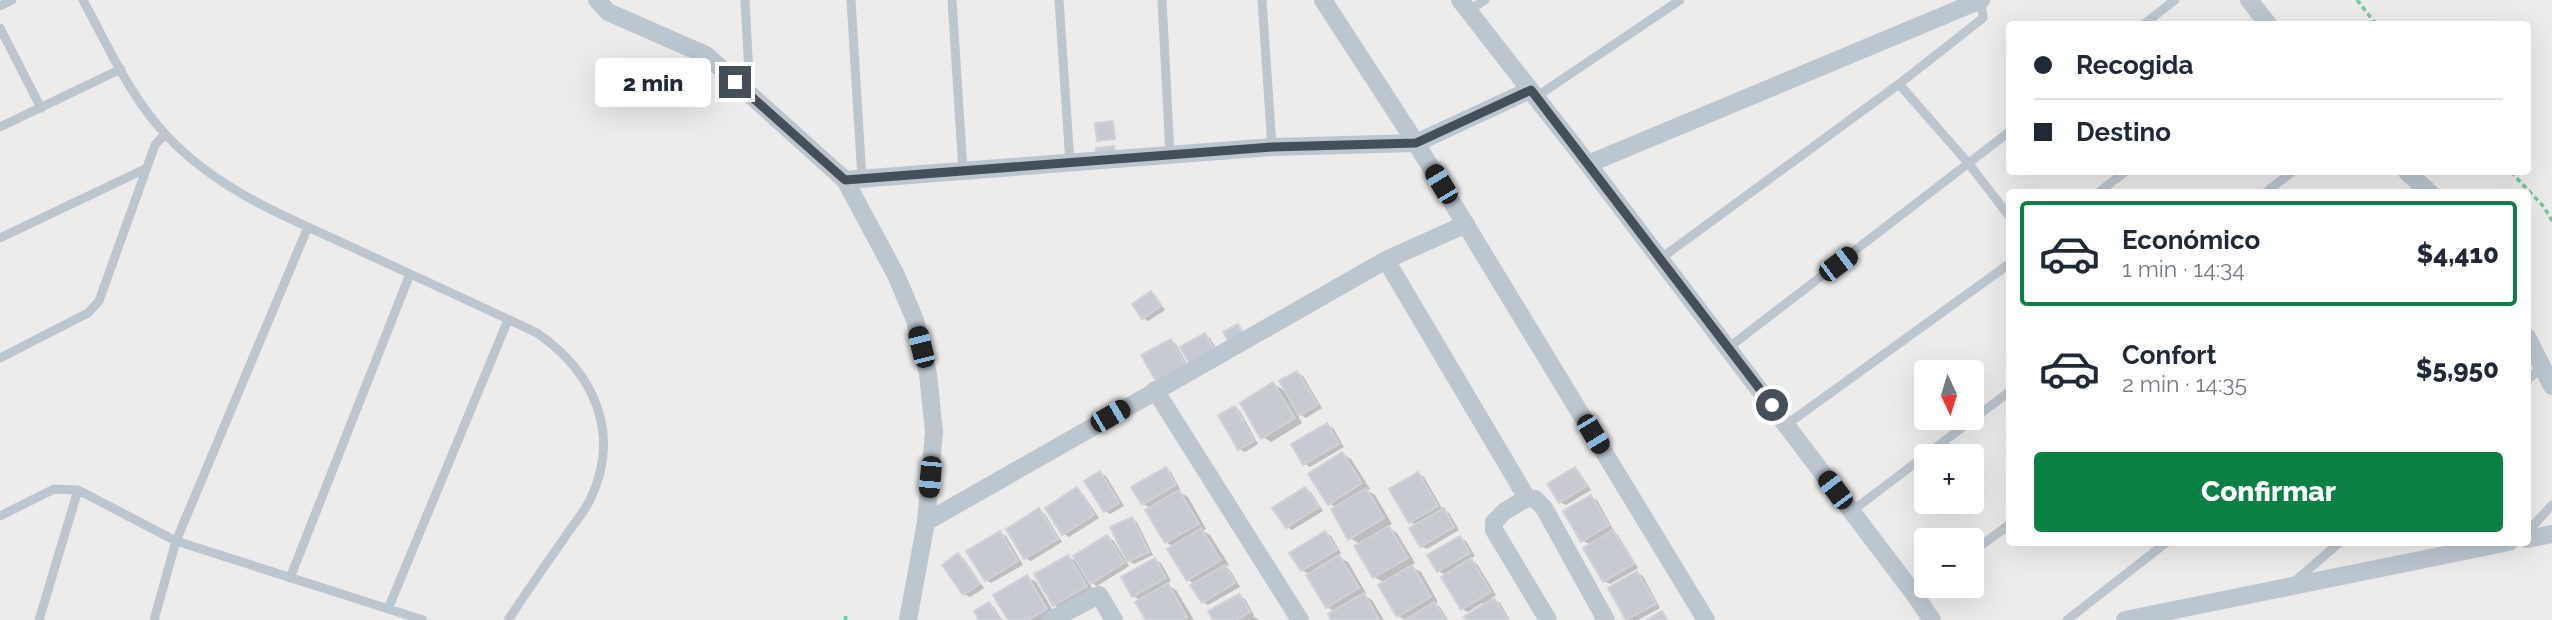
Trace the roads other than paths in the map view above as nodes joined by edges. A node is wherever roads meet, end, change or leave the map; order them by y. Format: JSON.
{"nodes":[{"id":1,"x":12,"y":0,"type":"edge"},
{"id":2,"x":83,"y":0,"type":"edge"},
{"id":3,"x":597,"y":0,"type":"edge"},
{"id":4,"x":745,"y":0,"type":"edge"},
{"id":5,"x":851,"y":0,"type":"edge"},
{"id":6,"x":952,"y":0,"type":"edge"},
{"id":7,"x":1059,"y":0,"type":"edge"},
{"id":8,"x":1161,"y":0,"type":"edge"},
{"id":9,"x":1262,"y":0,"type":"edge"},
{"id":10,"x":1323,"y":0,"type":"edge"},
{"id":11,"x":1485,"y":0,"type":"edge"},
{"id":12,"x":1681,"y":0,"type":"edge"},
{"id":13,"x":1981,"y":0,"type":"edge"},
{"id":14,"x":2175,"y":0,"type":"edge"},
{"id":15,"x":2249,"y":0,"type":"edge"},
{"id":16,"x":1464,"y":5,"type":"edge"},
{"id":17,"x":0,"y":6,"type":"edge"},
{"id":18,"x":2148,"y":21,"type":"edge"},
{"id":19,"x":2266,"y":21,"type":"edge"},
{"id":20,"x":0,"y":28,"type":"edge"},
{"id":21,"x":121,"y":69,"type":"junction"},
{"id":22,"x":1899,"y":84,"type":"junction"},
{"id":23,"x":1533,"y":94,"type":"junction"},
{"id":24,"x":750,"y":95,"type":"junction"},
{"id":25,"x":41,"y":108,"type":"junction"},
{"id":26,"x":0,"y":127,"type":"edge"},
{"id":27,"x":165,"y":134,"type":"junction"},
{"id":28,"x":2006,"y":134,"type":"edge"},
{"id":29,"x":1416,"y":143,"type":"junction"},
{"id":30,"x":1272,"y":147,"type":"junction"},
{"id":31,"x":1170,"y":155,"type":"junction"},
{"id":32,"x":1070,"y":163,"type":"junction"},
{"id":33,"x":1588,"y":163,"type":"junction"},
{"id":34,"x":1969,"y":164,"type":"junction"},
{"id":35,"x":145,"y":169,"type":"junction"},
{"id":36,"x":963,"y":171,"type":"junction"},
{"id":37,"x":2121,"y":175,"type":"edge"},
{"id":38,"x":2288,"y":175,"type":"edge"},
{"id":39,"x":2410,"y":175,"type":"edge"},
{"id":40,"x":854,"y":180,"type":"junction"},
{"id":41,"x":2103,"y":189,"type":"edge"},
{"id":42,"x":2270,"y":189,"type":"edge"},
{"id":43,"x":2425,"y":189,"type":"edge"},
{"id":44,"x":2006,"y":212,"type":"edge"},
{"id":45,"x":1465,"y":224,"type":"junction"},
{"id":46,"x":308,"y":228,"type":"junction"},
{"id":47,"x":0,"y":238,"type":"edge"},
{"id":48,"x":1660,"y":258,"type":"junction"},
{"id":49,"x":1386,"y":260,"type":"junction"},
{"id":50,"x":2006,"y":266,"type":"edge"},
{"id":51,"x":410,"y":274,"type":"junction"},
{"id":52,"x":508,"y":320,"type":"junction"},
{"id":53,"x":2531,"y":345,"type":"edge"},
{"id":54,"x":1728,"y":348,"type":"junction"},
{"id":55,"x":0,"y":358,"type":"edge"},
{"id":56,"x":2542,"y":367,"type":"junction"},
{"id":57,"x":2531,"y":377,"type":"edge"},
{"id":58,"x":2552,"y":386,"type":"edge"},
{"id":59,"x":1155,"y":390,"type":"junction"},
{"id":60,"x":2006,"y":394,"type":"edge"},
{"id":61,"x":1786,"y":425,"type":"junction"},
{"id":62,"x":78,"y":490,"type":"junction"},
{"id":63,"x":1527,"y":498,"type":"junction"},
{"id":64,"x":2552,"y":505,"type":"edge"},
{"id":65,"x":1852,"y":511,"type":"junction"},
{"id":66,"x":0,"y":516,"type":"edge"},
{"id":67,"x":926,"y":522,"type":"junction"},
{"id":68,"x":2006,"y":527,"type":"edge"},
{"id":69,"x":2531,"y":528,"type":"edge"},
{"id":70,"x":2552,"y":534,"type":"edge"},
{"id":71,"x":2531,"y":538,"type":"edge"},
{"id":72,"x":176,"y":541,"type":"junction"},
{"id":73,"x":1984,"y":543,"type":"edge"},
{"id":74,"x":2162,"y":546,"type":"edge"},
{"id":75,"x":2335,"y":546,"type":"edge"},
{"id":76,"x":2489,"y":546,"type":"edge"},
{"id":77,"x":290,"y":578,"type":"junction"},
{"id":78,"x":2288,"y":587,"type":"junction"},
{"id":79,"x":388,"y":609,"type":"junction"},
{"id":80,"x":40,"y":620,"type":"edge"},
{"id":81,"x":154,"y":620,"type":"edge"},
{"id":82,"x":423,"y":620,"type":"edge"},
{"id":83,"x":508,"y":620,"type":"edge"},
{"id":84,"x":908,"y":620,"type":"edge"},
{"id":85,"x":1051,"y":620,"type":"edge"},
{"id":86,"x":1114,"y":620,"type":"edge"},
{"id":87,"x":1300,"y":620,"type":"edge"},
{"id":88,"x":1548,"y":620,"type":"edge"},
{"id":89,"x":1606,"y":620,"type":"edge"},
{"id":90,"x":1706,"y":620,"type":"edge"},
{"id":91,"x":1932,"y":620,"type":"edge"},
{"id":92,"x":2067,"y":620,"type":"edge"},
{"id":93,"x":2124,"y":620,"type":"edge"}],
"edges":[{"from":1,"to":17,"type":"lane"},
{"from":2,"to":21,"type":"lane"},
{"from":3,"to":24,"type":"street"},
{"from":4,"to":24,"type":"lane"},
{"from":5,"to":40,"type":"lane"},
{"from":6,"to":36,"type":"lane"},
{"from":7,"to":32,"type":"lane"},
{"from":8,"to":31,"type":"lane"},
{"from":9,"to":30,"type":"lane"},
{"from":10,"to":29,"type":"street"},
{"from":11,"to":16,"type":"lane"},
{"from":12,"to":23,"type":"lane"},
{"from":13,"to":22,"type":"lane"},
{"from":13,"to":33,"type":"street"},
{"from":14,"to":18,"type":"lane"},
{"from":15,"to":19,"type":"street"},
{"from":16,"to":23,"type":"street"},
{"from":20,"to":25,"type":"lane"},
{"from":21,"to":25,"type":"lane"},
{"from":21,"to":27,"type":"lane"},
{"from":22,"to":34,"type":"lane"},
{"from":22,"to":48,"type":"lane"},
{"from":23,"to":29,"type":"street"},
{"from":23,"to":33,"type":"street"},
{"from":24,"to":40,"type":"street"},
{"from":25,"to":26,"type":"lane"},
{"from":27,"to":35,"type":"lane"},
{"from":27,"to":46,"type":"lane"},
{"from":28,"to":34,"type":"lane"},
{"from":29,"to":30,"type":"street"},
{"from":29,"to":45,"type":"street"},
{"from":30,"to":31,"type":"street"},
{"from":31,"to":32,"type":"street"},
{"from":32,"to":36,"type":"street"},
{"from":33,"to":48,"type":"street"},
{"from":34,"to":44,"type":"lane"},
{"from":34,"to":54,"type":"lane"},
{"from":35,"to":47,"type":"lane"},
{"from":35,"to":55,"type":"lane"},
{"from":36,"to":40,"type":"street"},
{"from":37,"to":41,"type":"lane"},
{"from":38,"to":42,"type":"lane"},
{"from":39,"to":43,"type":"street"},
{"from":40,"to":67,"type":"street"},
{"from":45,"to":49,"type":"street"},
{"from":45,"to":90,"type":"street"},
{"from":46,"to":51,"type":"lane"},
{"from":46,"to":72,"type":"lane"},
{"from":48,"to":54,"type":"street"},
{"from":49,"to":59,"type":"street"},
{"from":49,"to":63,"type":"street"},
{"from":50,"to":61,"type":"lane"},
{"from":51,"to":52,"type":"lane"},
{"from":51,"to":77,"type":"lane"},
{"from":52,"to":79,"type":"lane"},
{"from":52,"to":83,"type":"lane"},
{"from":53,"to":56,"type":"street"},
{"from":54,"to":61,"type":"street"},
{"from":56,"to":57,"type":"lane"},
{"from":56,"to":58,"type":"street"},
{"from":59,"to":67,"type":"street"},
{"from":59,"to":87,"type":"street"},
{"from":60,"to":65,"type":"lane"},
{"from":61,"to":65,"type":"street"},
{"from":62,"to":66,"type":"lane"},
{"from":62,"to":72,"type":"lane"},
{"from":62,"to":80,"type":"lane"},
{"from":63,"to":88,"type":"street"},
{"from":63,"to":89,"type":"street"},
{"from":64,"to":69,"type":"lane"},
{"from":65,"to":91,"type":"street"},
{"from":67,"to":84,"type":"street"},
{"from":68,"to":73,"type":"lane"},
{"from":70,"to":71,"type":"street"},
{"from":72,"to":77,"type":"lane"},
{"from":72,"to":81,"type":"lane"},
{"from":74,"to":92,"type":"lane"},
{"from":75,"to":78,"type":"lane"},
{"from":76,"to":78,"type":"street"},
{"from":77,"to":79,"type":"lane"},
{"from":78,"to":93,"type":"street"},
{"from":79,"to":82,"type":"lane"},
{"from":85,"to":86,"type":"street"}]}
